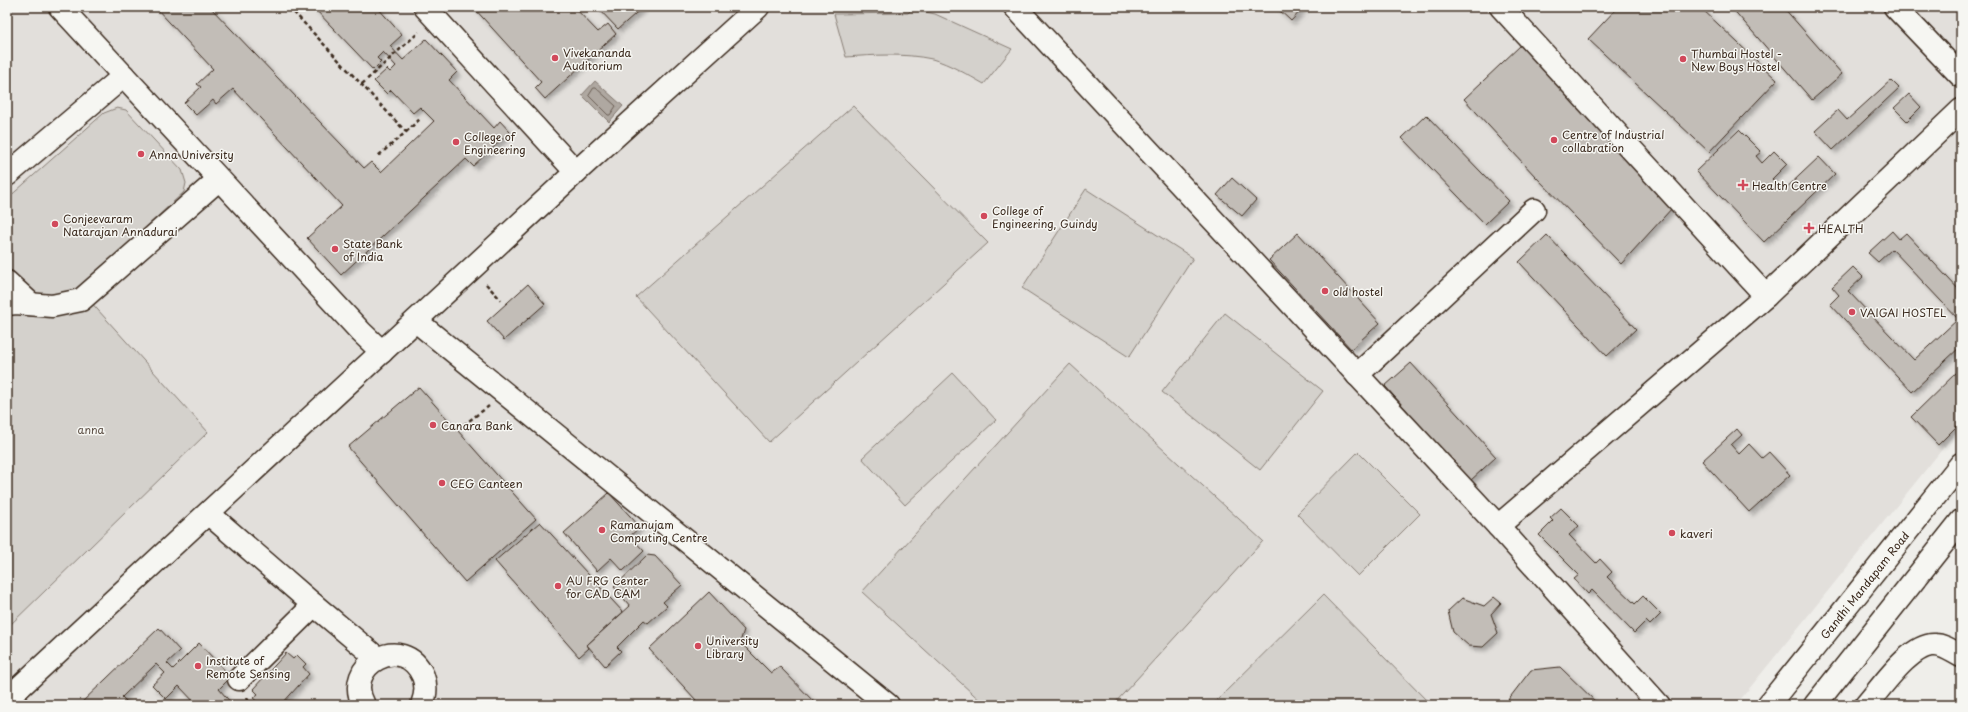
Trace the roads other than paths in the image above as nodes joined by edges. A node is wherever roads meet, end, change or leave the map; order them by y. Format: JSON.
{"nodes":[{"id":1,"x":60,"y":7,"type":"edge"},
{"id":2,"x":758,"y":7,"type":"edge"},
{"id":3,"x":1015,"y":7,"type":"edge"},
{"id":4,"x":1501,"y":7,"type":"edge"},
{"id":5,"x":1895,"y":7,"type":"edge"},
{"id":6,"x":429,"y":12,"type":"edge"},
{"id":7,"x":124,"y":76,"type":"junction"},
{"id":8,"x":1961,"y":76,"type":"edge"},
{"id":9,"x":1961,"y":110,"type":"edge"},
{"id":10,"x":576,"y":172,"type":"junction"},
{"id":11,"x":7,"y":175,"type":"edge"},
{"id":12,"x":218,"y":180,"type":"junction"},
{"id":13,"x":1534,"y":210,"type":"dead end"},
{"id":14,"x":7,"y":282,"type":"edge"},
{"id":15,"x":1766,"y":296,"type":"junction"},
{"id":16,"x":7,"y":304,"type":"edge"},
{"id":17,"x":30,"y":304,"type":"junction"},
{"id":18,"x":416,"y":321,"type":"junction"},
{"id":19,"x":382,"y":352,"type":"junction"},
{"id":20,"x":1357,"y":375,"type":"junction"},
{"id":21,"x":1961,"y":464,"type":"edge"},
{"id":22,"x":209,"y":514,"type":"junction"},
{"id":23,"x":1961,"y":521,"type":"edge"},
{"id":24,"x":1498,"y":526,"type":"junction"},
{"id":25,"x":314,"y":606,"type":"junction"},
{"id":26,"x":1961,"y":656,"type":"edge"},
{"id":27,"x":377,"y":658,"type":"junction"},
{"id":28,"x":239,"y":679,"type":"dead end"},
{"id":29,"x":10,"y":701,"type":"edge"},
{"id":30,"x":364,"y":705,"type":"edge"},
{"id":31,"x":422,"y":705,"type":"edge"},
{"id":32,"x":888,"y":705,"type":"edge"},
{"id":33,"x":1659,"y":705,"type":"edge"},
{"id":34,"x":1768,"y":705,"type":"edge"},
{"id":35,"x":1815,"y":705,"type":"edge"},
{"id":36,"x":1866,"y":705,"type":"edge"}],
"edges":[{"from":1,"to":7,"type":"main road"},
{"from":2,"to":10,"type":"main road"},
{"from":3,"to":20,"type":"main road"},
{"from":4,"to":15,"type":"main road"},
{"from":5,"to":8,"type":"main road"},
{"from":6,"to":10,"type":"main road"},
{"from":7,"to":11,"type":"main road"},
{"from":7,"to":12,"type":"main road"},
{"from":9,"to":15,"type":"main road"},
{"from":10,"to":18,"type":"main road"},
{"from":12,"to":17,"type":"main road"},
{"from":12,"to":19,"type":"main road"},
{"from":13,"to":20,"type":"main road"},
{"from":14,"to":17,"type":"main road"},
{"from":15,"to":24,"type":"main road"},
{"from":16,"to":17,"type":"main road"},
{"from":18,"to":19,"type":"main road"},
{"from":18,"to":32,"type":"main road"},
{"from":19,"to":22,"type":"main road"},
{"from":20,"to":24,"type":"main road"},
{"from":21,"to":34,"type":"main road","name":"Gandhi Mandapam Road"},
{"from":22,"to":25,"type":"main road"},
{"from":22,"to":29,"type":"main road"},
{"from":23,"to":35,"type":"main road"},
{"from":24,"to":33,"type":"main road"},
{"from":25,"to":27,"type":"main road"},
{"from":25,"to":28,"type":"main road"},
{"from":26,"to":36,"type":"main road"},
{"from":27,"to":30,"type":"main road"},
{"from":27,"to":31,"type":"main road"}]}
